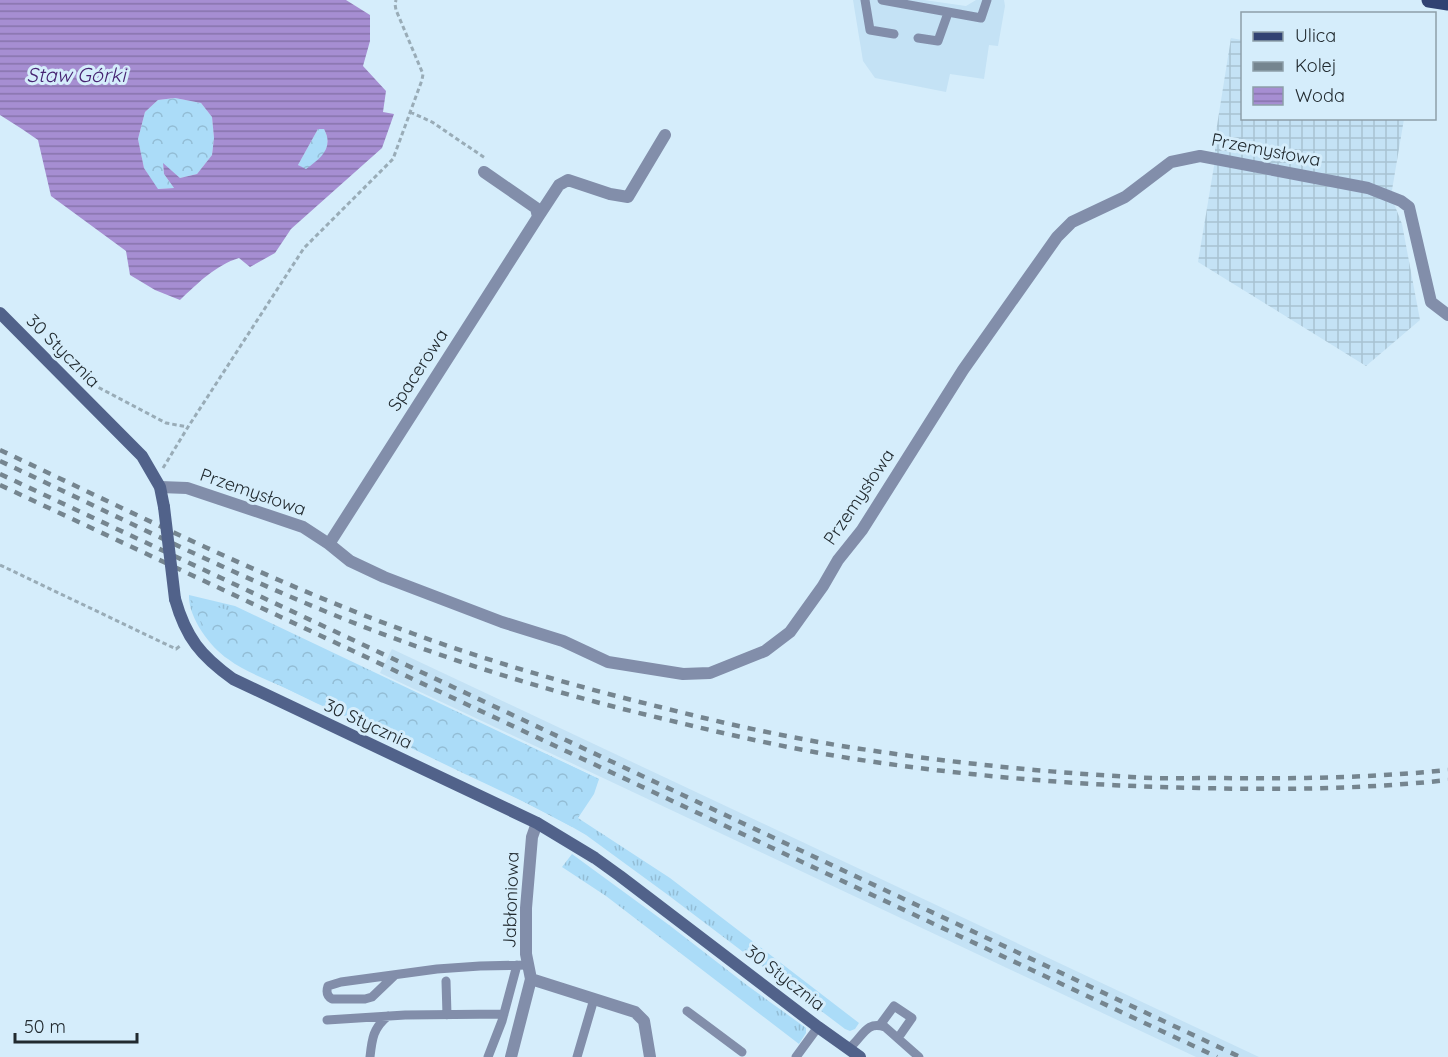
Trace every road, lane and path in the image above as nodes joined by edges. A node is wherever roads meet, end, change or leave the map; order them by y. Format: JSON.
{"nodes":[{"id":1,"x":396,"y":0,"type":"edge"},
{"id":2,"x":865,"y":0,"type":"edge"},
{"id":3,"x":882,"y":0,"type":"edge"},
{"id":4,"x":987,"y":0,"type":"edge"},
{"id":5,"x":1429,"y":0,"type":"edge"},
{"id":6,"x":1448,"y":3,"type":"edge"},
{"id":7,"x":948,"y":13,"type":"junction"},
{"id":8,"x":894,"y":34,"type":"dead end"},
{"id":9,"x":918,"y":38,"type":"dead end"},
{"id":10,"x":410,"y":112,"type":"junction"},
{"id":11,"x":665,"y":135,"type":"dead end"},
{"id":12,"x":486,"y":166,"type":"joint"},
{"id":13,"x":538,"y":216,"type":"junction"},
{"id":14,"x":0,"y":313,"type":"edge"},
{"id":15,"x":1448,"y":315,"type":"edge"},
{"id":16,"x":92,"y":384,"type":"dead end"},
{"id":17,"x":188,"y":427,"type":"junction"},
{"id":18,"x":168,"y":460,"type":"dead end"},
{"id":19,"x":160,"y":487,"type":"junction"},
{"id":20,"x":328,"y":544,"type":"junction"},
{"id":21,"x":0,"y":565,"type":"edge"},
{"id":22,"x":191,"y":640,"type":"junction"},
{"id":23,"x":537,"y":823,"type":"junction"},
{"id":24,"x":523,"y":965,"type":"junction"},
{"id":25,"x":395,"y":975,"type":"junction"},
{"id":26,"x":531,"y":979,"type":"junction"},
{"id":27,"x":446,"y":981,"type":"dead end"},
{"id":28,"x":594,"y":999,"type":"junction"},
{"id":29,"x":687,"y":1011,"type":"dead end"},
{"id":30,"x":447,"y":1014,"type":"junction"},
{"id":31,"x":504,"y":1014,"type":"junction"},
{"id":32,"x":388,"y":1016,"type":"junction"},
{"id":33,"x":327,"y":1020,"type":"dead end"},
{"id":34,"x":880,"y":1025,"type":"junction"},
{"id":35,"x":818,"y":1027,"type":"junction"},
{"id":36,"x":897,"y":1038,"type":"junction"},
{"id":37,"x":848,"y":1049,"type":"junction"},
{"id":38,"x":744,"y":1055,"type":"edge"},
{"id":39,"x":370,"y":1057,"type":"edge"},
{"id":40,"x":488,"y":1057,"type":"edge"},
{"id":41,"x":511,"y":1057,"type":"edge"},
{"id":42,"x":577,"y":1057,"type":"edge"},
{"id":43,"x":650,"y":1057,"type":"edge"},
{"id":44,"x":796,"y":1057,"type":"edge"},
{"id":45,"x":860,"y":1057,"type":"edge"},
{"id":46,"x":919,"y":1057,"type":"edge"}],
"edges":[{"from":1,"to":10,"type":"path"},
{"from":2,"to":8,"type":"lane"},
{"from":3,"to":7,"type":"lane"},
{"from":4,"to":7,"type":"lane"},
{"from":5,"to":6,"type":"main road"},
{"from":7,"to":9,"type":"lane"},
{"from":10,"to":12,"type":"path"},
{"from":10,"to":17,"type":"path"},
{"from":11,"to":13,"type":"street","name":"Spacerowa"},
{"from":12,"to":13,"type":"street"},
{"from":13,"to":20,"type":"street","name":"Spacerowa"},
{"from":14,"to":19,"type":"street","name":"30 Stycznia"},
{"from":15,"to":20,"type":"street","name":"Przemysłowa"},
{"from":16,"to":17,"type":"path"},
{"from":17,"to":18,"type":"path"},
{"from":19,"to":20,"type":"street","name":"Przemysłowa"},
{"from":19,"to":22,"type":"street","name":"30 Stycznia","bridge":true},
{"from":21,"to":22,"type":"path"},
{"from":22,"to":23,"type":"street","name":"30 Stycznia"},
{"from":23,"to":24,"type":"street","name":"Jabłoniowa"},
{"from":23,"to":35,"type":"street","name":"30 Stycznia"},
{"from":24,"to":25,"type":"lane"},
{"from":24,"to":26,"type":"street","name":"Jabłoniowa"},
{"from":24,"to":31,"type":"lane"},
{"from":25,"to":25,"type":"lane"},
{"from":26,"to":28,"type":"street"},
{"from":26,"to":41,"type":"street","name":"Jabłoniowa"},
{"from":27,"to":30,"type":"lane"},
{"from":28,"to":42,"type":"lane"},
{"from":28,"to":43,"type":"street"},
{"from":29,"to":38,"type":"lane"},
{"from":30,"to":31,"type":"lane"},
{"from":30,"to":32,"type":"lane"},
{"from":31,"to":40,"type":"lane"},
{"from":32,"to":33,"type":"lane"},
{"from":32,"to":39,"type":"lane"},
{"from":34,"to":36,"type":"lane"},
{"from":34,"to":36,"type":"lane"},
{"from":34,"to":37,"type":"lane"},
{"from":35,"to":37,"type":"street","name":"30 Stycznia"},
{"from":35,"to":44,"type":"lane"},
{"from":36,"to":46,"type":"lane"},
{"from":37,"to":45,"type":"street","name":"30 Stycznia"}]}
